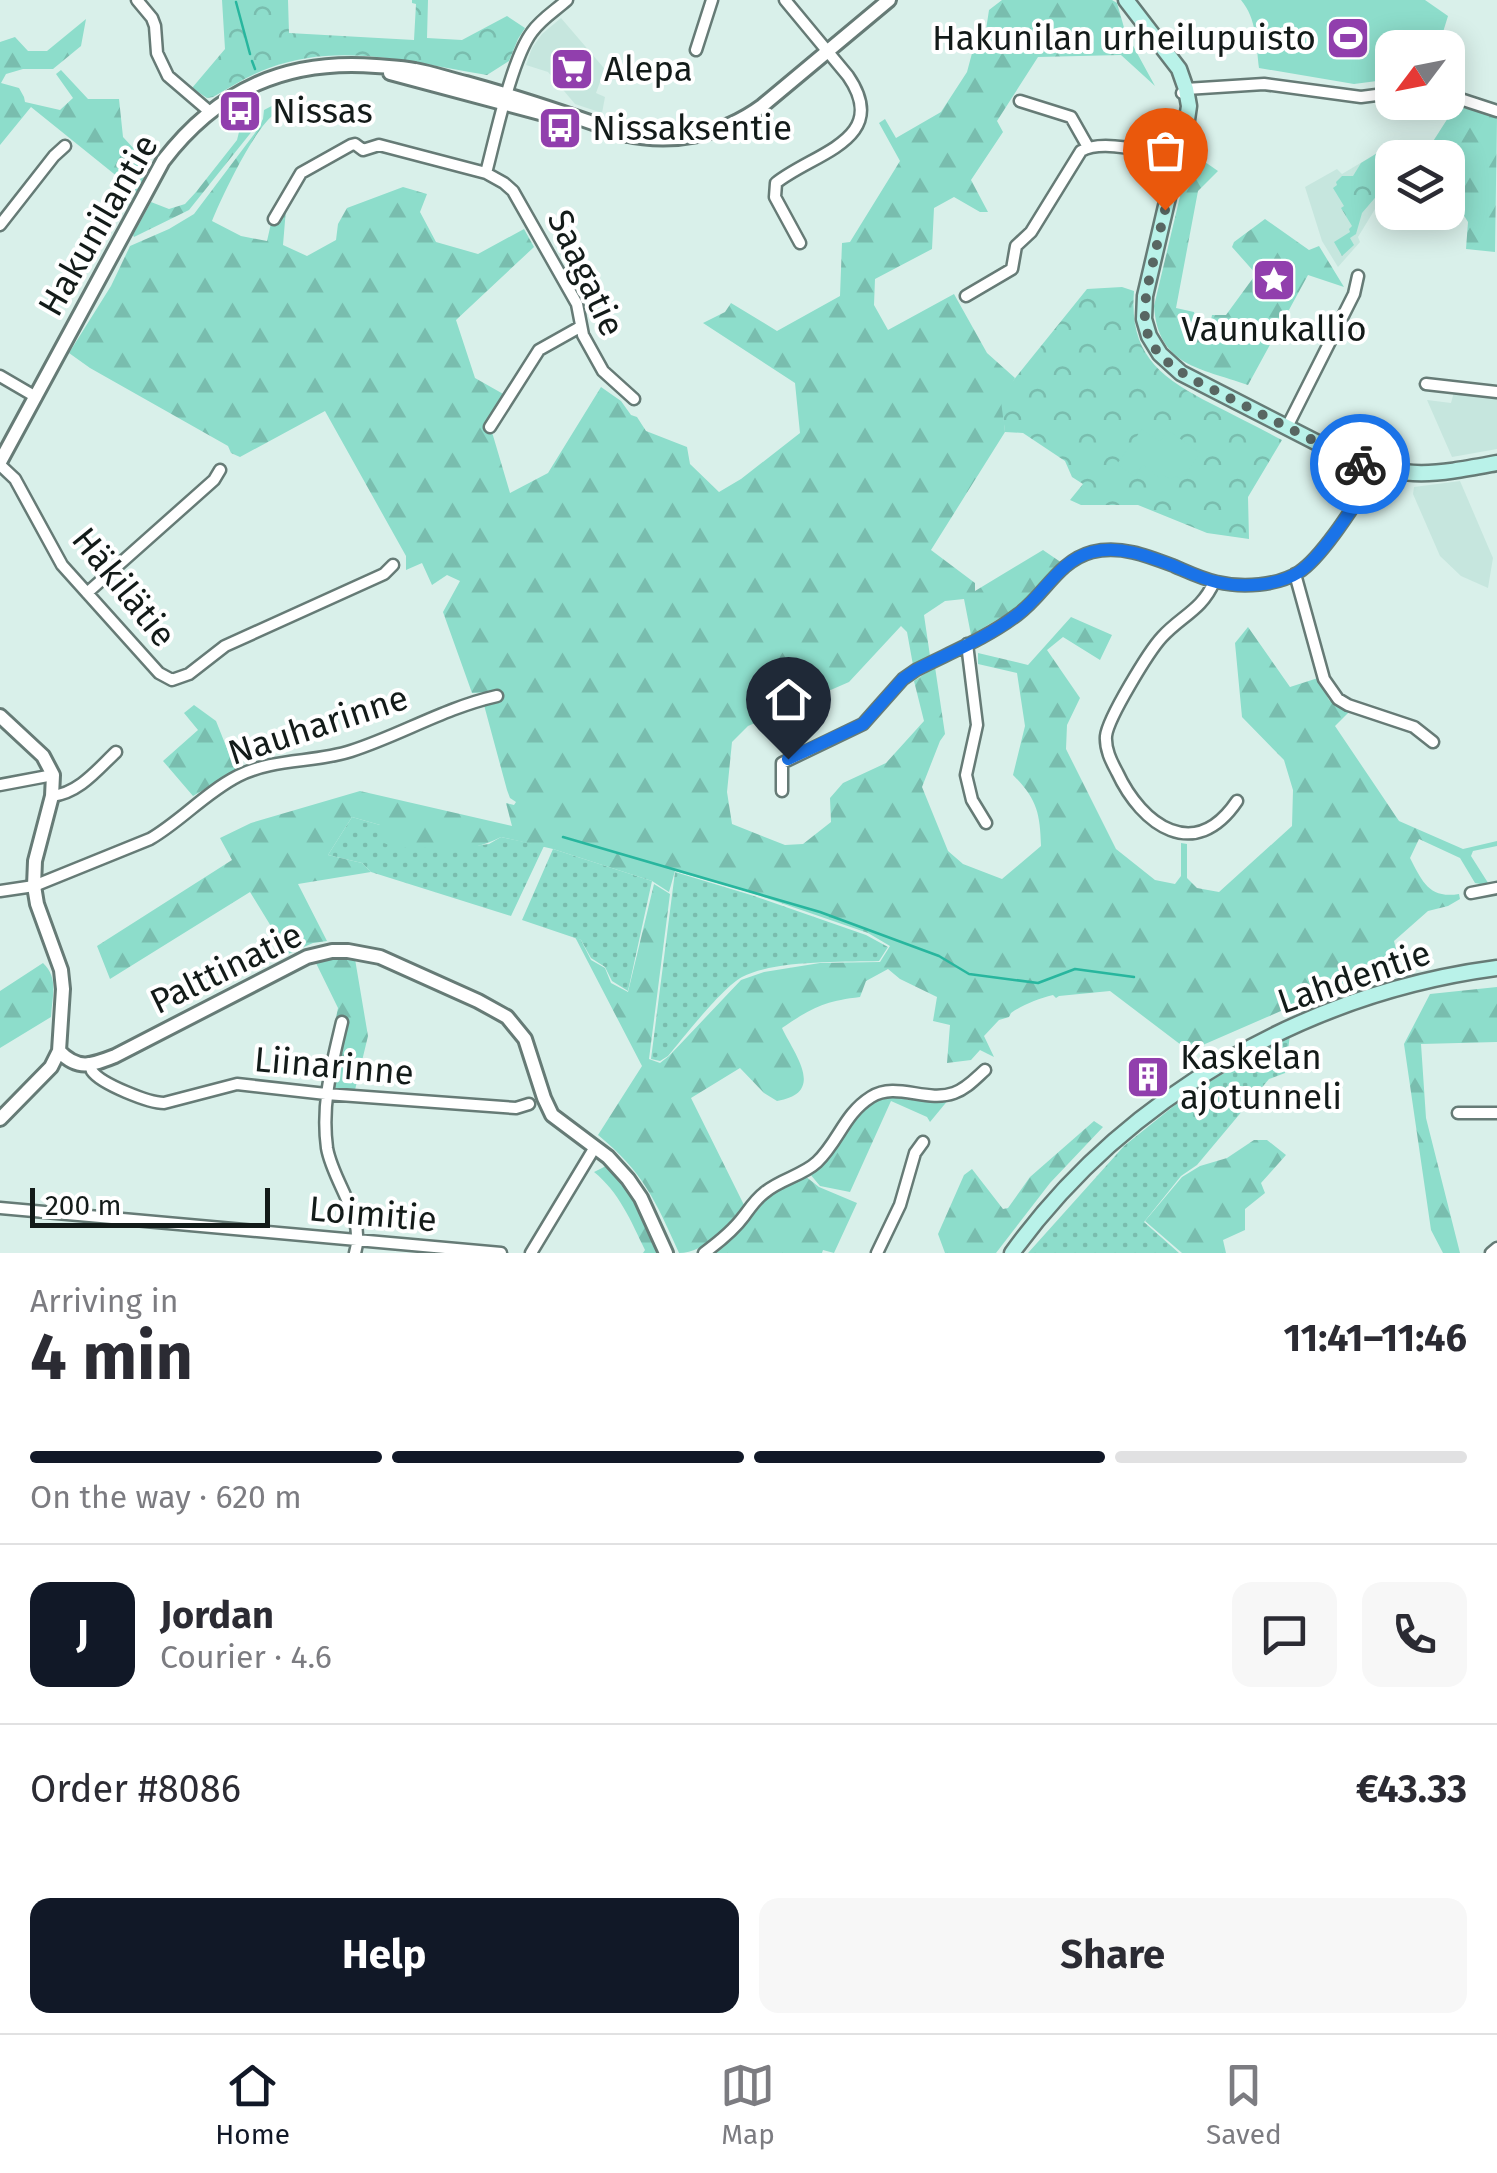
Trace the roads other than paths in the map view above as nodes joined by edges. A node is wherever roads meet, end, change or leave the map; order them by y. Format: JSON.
{"nodes":[{"id":1,"x":138,"y":0,"type":"edge"},
{"id":2,"x":567,"y":0,"type":"edge"},
{"id":3,"x":712,"y":0,"type":"edge"},
{"id":4,"x":889,"y":0,"type":"edge"},
{"id":5,"x":1126,"y":0,"type":"edge"},
{"id":6,"x":793,"y":3,"type":"edge"},
{"id":7,"x":696,"y":50,"type":"dead end"},
{"id":8,"x":828,"y":51,"type":"junction"},
{"id":9,"x":1185,"y":94,"type":"junction"},
{"id":10,"x":1375,"y":95,"type":"edge"},
{"id":11,"x":507,"y":99,"type":"junction"},
{"id":12,"x":1020,"y":101,"type":"dead end"},
{"id":13,"x":1465,"y":101,"type":"edge"},
{"id":14,"x":1497,"y":111,"type":"edge"},
{"id":15,"x":210,"y":112,"type":"junction"},
{"id":16,"x":66,"y":146,"type":"dead end"},
{"id":17,"x":1088,"y":146,"type":"junction"},
{"id":18,"x":1177,"y":160,"type":"junction"},
{"id":19,"x":486,"y":174,"type":"junction"},
{"id":20,"x":274,"y":218,"type":"dead end"},
{"id":21,"x":0,"y":225,"type":"edge"},
{"id":22,"x":800,"y":244,"type":"dead end"},
{"id":23,"x":1358,"y":276,"type":"dead end"},
{"id":24,"x":966,"y":296,"type":"dead end"},
{"id":25,"x":580,"y":326,"type":"junction"},
{"id":26,"x":0,"y":376,"type":"edge"},
{"id":27,"x":1426,"y":384,"type":"dead end"},
{"id":28,"x":1497,"y":392,"type":"edge"},
{"id":29,"x":36,"y":396,"type":"junction"},
{"id":30,"x":634,"y":400,"type":"dead end"},
{"id":31,"x":490,"y":427,"type":"dead end"},
{"id":32,"x":1287,"y":427,"type":"junction"},
{"id":33,"x":1497,"y":463,"type":"edge"},
{"id":34,"x":0,"y":464,"type":"edge"},
{"id":35,"x":1378,"y":469,"type":"junction"},
{"id":36,"x":220,"y":470,"type":"dead end"},
{"id":37,"x":393,"y":565,"type":"dead end"},
{"id":38,"x":1295,"y":574,"type":"junction"},
{"id":39,"x":1214,"y":582,"type":"junction"},
{"id":40,"x":87,"y":593,"type":"junction"},
{"id":41,"x":967,"y":644,"type":"junction"},
{"id":42,"x":496,"y":696,"type":"dead end"},
{"id":43,"x":0,"y":716,"type":"edge"},
{"id":44,"x":1433,"y":742,"type":"dead end"},
{"id":45,"x":116,"y":752,"type":"dead end"},
{"id":46,"x":53,"y":775,"type":"junction"},
{"id":47,"x":0,"y":785,"type":"edge"},
{"id":48,"x":782,"y":791,"type":"dead end"},
{"id":49,"x":52,"y":796,"type":"junction"},
{"id":50,"x":1237,"y":801,"type":"dead end"},
{"id":51,"x":986,"y":823,"type":"dead end"},
{"id":52,"x":34,"y":886,"type":"junction"},
{"id":53,"x":1497,"y":888,"type":"edge"},
{"id":54,"x":0,"y":891,"type":"edge"},
{"id":55,"x":1471,"y":893,"type":"dead end"},
{"id":56,"x":1497,"y":968,"type":"edge"},
{"id":57,"x":342,"y":1022,"type":"dead end"},
{"id":58,"x":59,"y":1051,"type":"junction"},
{"id":59,"x":90,"y":1063,"type":"junction"},
{"id":60,"x":985,"y":1070,"type":"dead end"},
{"id":61,"x":326,"y":1094,"type":"junction"},
{"id":62,"x":529,"y":1104,"type":"dead end"},
{"id":63,"x":1458,"y":1113,"type":"dead end"},
{"id":64,"x":1497,"y":1113,"type":"edge"},
{"id":65,"x":0,"y":1119,"type":"edge"},
{"id":66,"x":923,"y":1142,"type":"dead end"},
{"id":67,"x":595,"y":1147,"type":"junction"},
{"id":68,"x":0,"y":1208,"type":"edge"},
{"id":69,"x":359,"y":1240,"type":"junction"},
{"id":70,"x":1497,"y":1248,"type":"edge"},
{"id":71,"x":355,"y":1253,"type":"edge"},
{"id":72,"x":501,"y":1253,"type":"edge"},
{"id":73,"x":532,"y":1253,"type":"edge"},
{"id":74,"x":666,"y":1253,"type":"edge"},
{"id":75,"x":704,"y":1253,"type":"edge"},
{"id":76,"x":877,"y":1253,"type":"edge"},
{"id":77,"x":1012,"y":1253,"type":"edge"},
{"id":78,"x":1491,"y":1253,"type":"edge"}],
"edges":[{"from":1,"to":15,"type":"street"},
{"from":2,"to":11,"type":"street"},
{"from":3,"to":7,"type":"street"},
{"from":4,"to":8,"type":"street","name":"Hakunilantie"},
{"from":5,"to":9,"type":"main road"},
{"from":6,"to":8,"type":"street"},
{"from":8,"to":11,"type":"street","name":"Hakunilantie"},
{"from":8,"to":22,"type":"street"},
{"from":9,"to":10,"type":"street"},
{"from":9,"to":18,"type":"main road"},
{"from":11,"to":15,"type":"street","name":"Hakunilantie"},
{"from":11,"to":19,"type":"street"},
{"from":12,"to":17,"type":"street"},
{"from":13,"to":14,"type":"street"},
{"from":15,"to":29,"type":"street","name":"Hakunilantie"},
{"from":16,"to":21,"type":"street"},
{"from":17,"to":18,"type":"street"},
{"from":17,"to":24,"type":"street"},
{"from":18,"to":32,"type":"main road"},
{"from":19,"to":20,"type":"street","name":"Saagatie"},
{"from":19,"to":25,"type":"street","name":"Saagatie"},
{"from":23,"to":32,"type":"street"},
{"from":25,"to":30,"type":"street","name":"Saagatie"},
{"from":25,"to":31,"type":"street"},
{"from":26,"to":29,"type":"street"},
{"from":27,"to":28,"type":"street"},
{"from":29,"to":34,"type":"street","name":"Hakunilantie"},
{"from":32,"to":35,"type":"main road"},
{"from":33,"to":35,"type":"main road"},
{"from":34,"to":40,"type":"street","name":"Häkilätie"},
{"from":35,"to":38,"type":"street"},
{"from":36,"to":40,"type":"street"},
{"from":37,"to":40,"type":"street","name":"Häkilätie"},
{"from":38,"to":39,"type":"street"},
{"from":38,"to":44,"type":"street"},
{"from":39,"to":41,"type":"street"},
{"from":39,"to":50,"type":"street"},
{"from":41,"to":48,"type":"street"},
{"from":41,"to":51,"type":"street"},
{"from":42,"to":52,"type":"street","name":"Nauharinne"},
{"from":43,"to":46,"type":"street"},
{"from":45,"to":49,"type":"street"},
{"from":46,"to":47,"type":"street"},
{"from":46,"to":49,"type":"street"},
{"from":49,"to":52,"type":"street"},
{"from":52,"to":54,"type":"street","name":"Nauharinne"},
{"from":52,"to":58,"type":"street"},
{"from":53,"to":55,"type":"street"},
{"from":56,"to":77,"type":"main road","name":"Lahdentie"},
{"from":57,"to":61,"type":"street"},
{"from":58,"to":59,"type":"street"},
{"from":58,"to":65,"type":"street"},
{"from":59,"to":61,"type":"street","name":"Liinarinne"},
{"from":59,"to":67,"type":"street","name":"Palttinatie"},
{"from":60,"to":75,"type":"street"},
{"from":61,"to":62,"type":"street","name":"Liinarinne"},
{"from":61,"to":69,"type":"street"},
{"from":63,"to":64,"type":"street"},
{"from":66,"to":76,"type":"street"},
{"from":67,"to":73,"type":"street"},
{"from":67,"to":74,"type":"street","name":"Palttinatie"},
{"from":68,"to":69,"type":"street","name":"Loimitie"},
{"from":69,"to":71,"type":"street"},
{"from":69,"to":72,"type":"street","name":"Loimitie"},
{"from":70,"to":78,"type":"street"}]}
